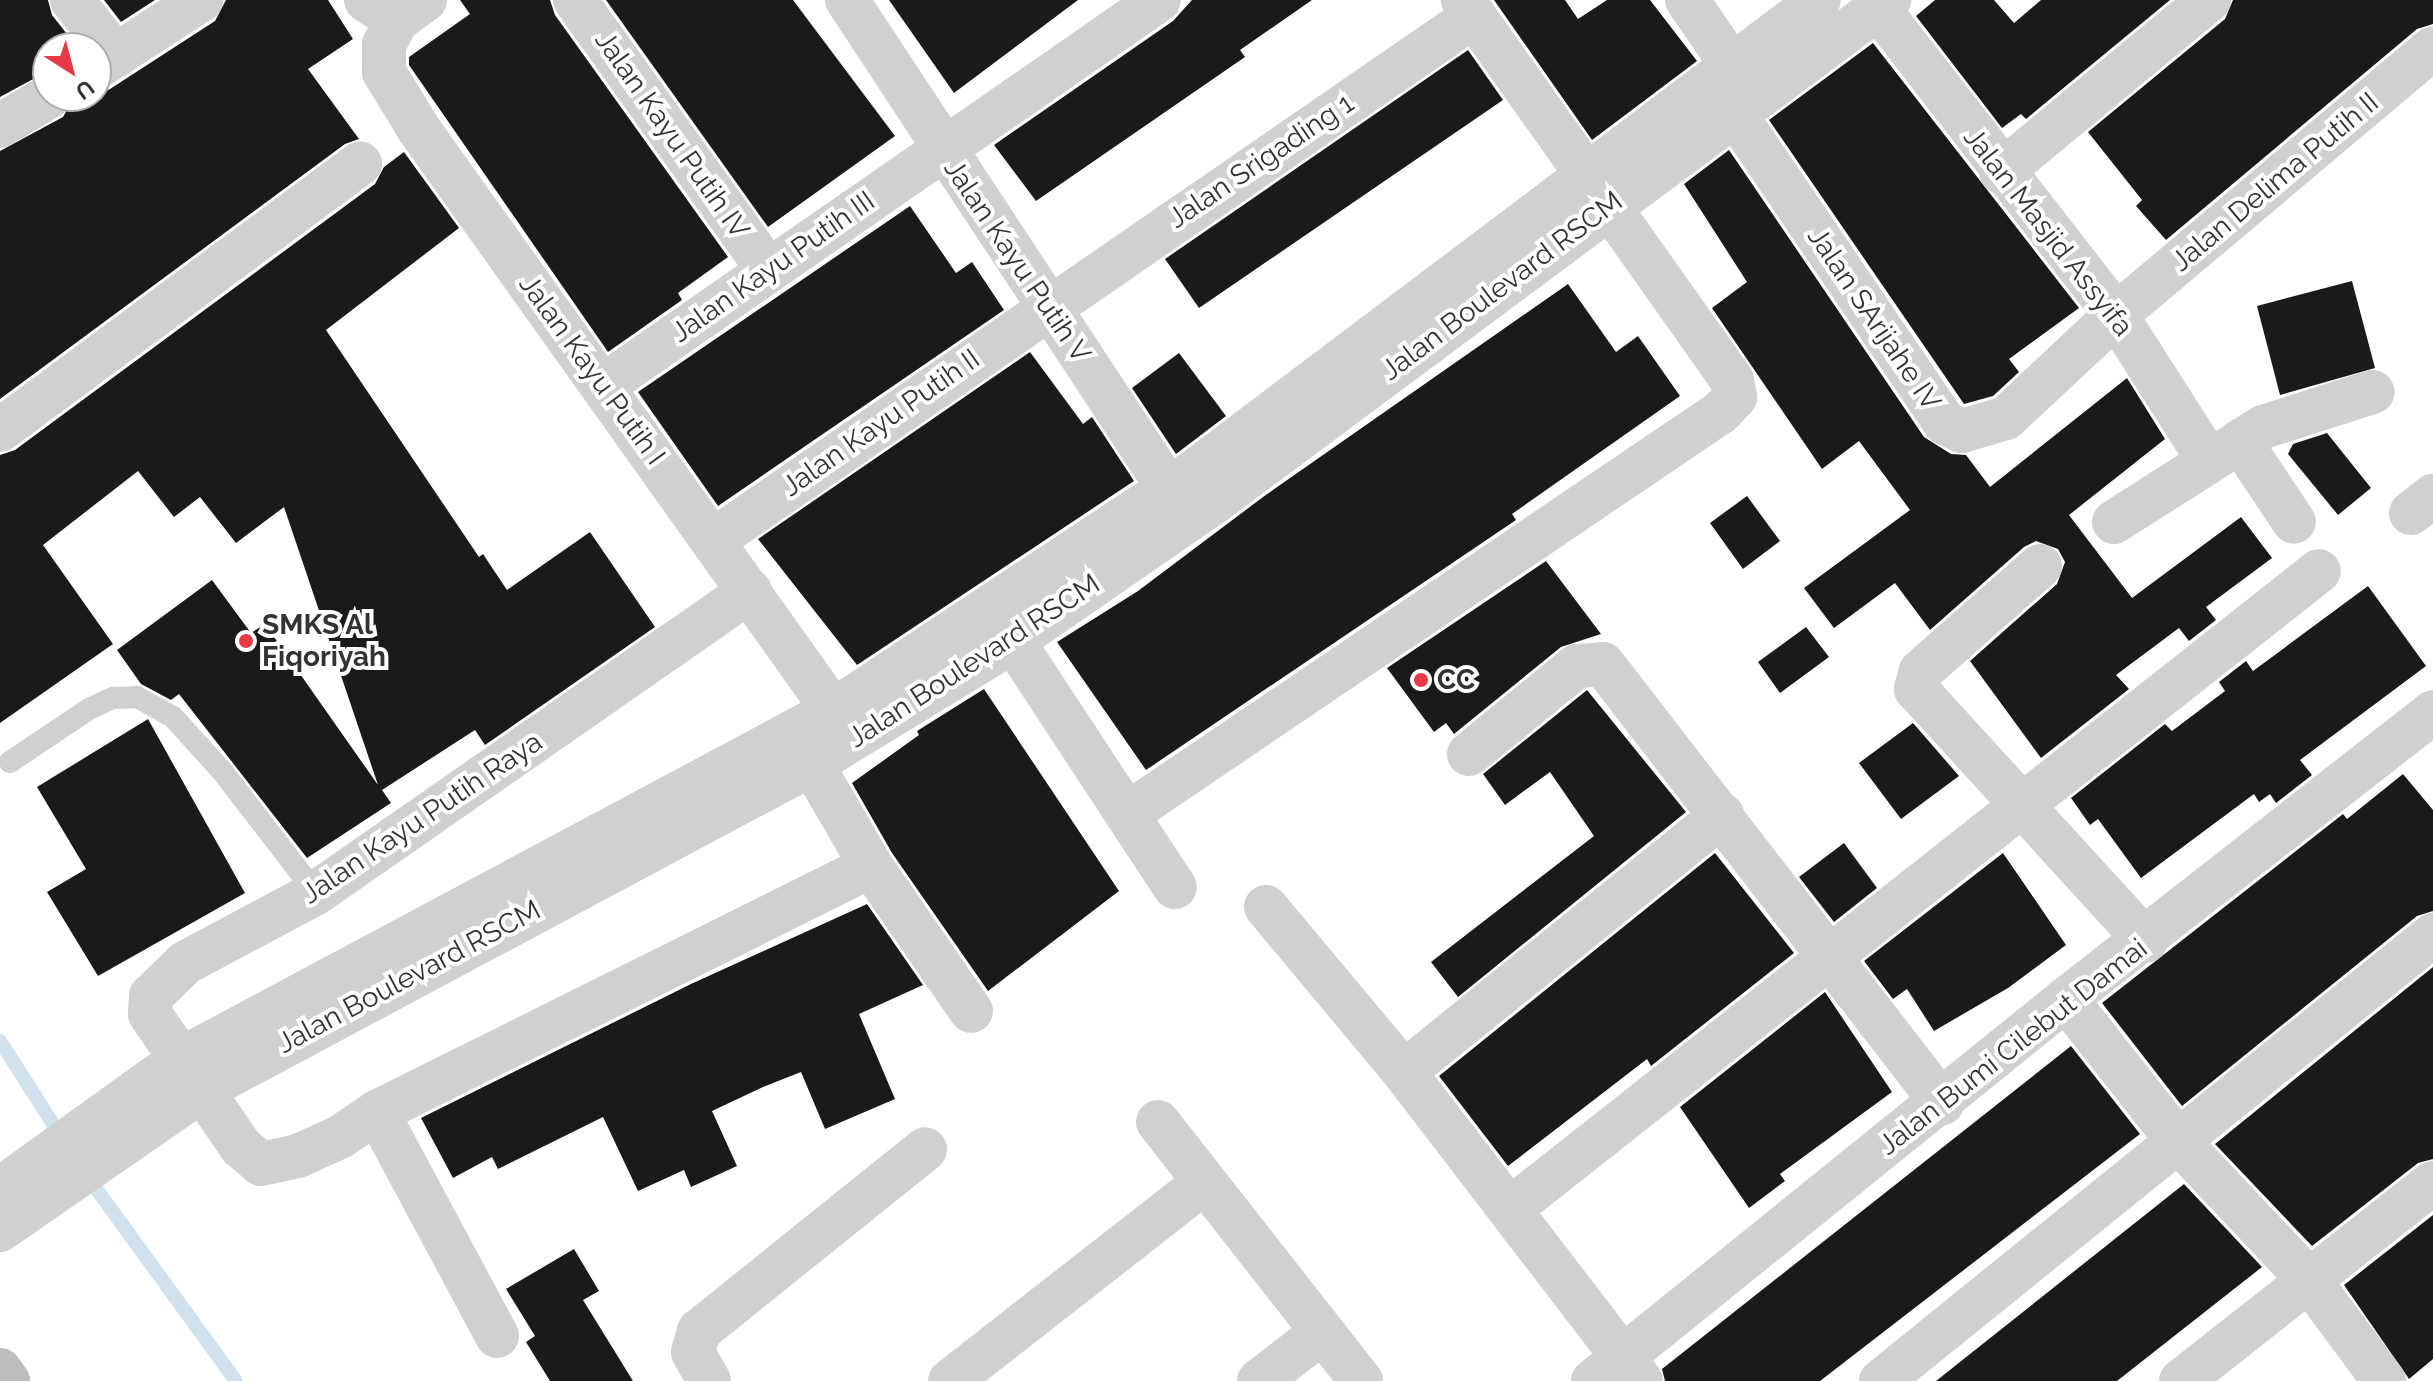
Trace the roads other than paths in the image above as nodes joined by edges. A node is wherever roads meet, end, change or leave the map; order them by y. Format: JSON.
{"nodes":[{"id":1,"x":72,"y":0,"type":"edge"},
{"id":2,"x":201,"y":0,"type":"edge"},
{"id":3,"x":575,"y":0,"type":"edge"},
{"id":4,"x":847,"y":0,"type":"edge"},
{"id":5,"x":1159,"y":0,"type":"edge"},
{"id":6,"x":1687,"y":0,"type":"edge"},
{"id":7,"x":1819,"y":0,"type":"edge"},
{"id":8,"x":2209,"y":0,"type":"edge"},
{"id":9,"x":1883,"y":4,"type":"edge"},
{"id":10,"x":396,"y":7,"type":"edge"},
{"id":11,"x":1468,"y":8,"type":"edge"},
{"id":12,"x":90,"y":32,"type":"edge"},
{"id":13,"x":2433,"y":48,"type":"edge"},
{"id":14,"x":112,"y":58,"type":"edge"},
{"id":15,"x":1733,"y":67,"type":"junction"},
{"id":16,"x":32,"y":107,"type":"edge"},
{"id":17,"x":1737,"y":117,"type":"junction"},
{"id":18,"x":0,"y":126,"type":"edge"},
{"id":19,"x":943,"y":149,"type":"junction"},
{"id":20,"x":360,"y":164,"type":"dead end"},
{"id":21,"x":2001,"y":172,"type":"junction"},
{"id":22,"x":1599,"y":189,"type":"junction"},
{"id":23,"x":768,"y":270,"type":"junction"},
{"id":24,"x":1048,"y":307,"type":"junction"},
{"id":25,"x":2116,"y":315,"type":"junction"},
{"id":26,"x":604,"y":385,"type":"junction"},
{"id":27,"x":2373,"y":392,"type":"dead end"},
{"id":28,"x":0,"y":430,"type":"edge"},
{"id":29,"x":2225,"y":451,"type":"junction"},
{"id":30,"x":1179,"y":504,"type":"junction"},
{"id":31,"x":2114,"y":522,"type":"dead end"},
{"id":32,"x":2294,"y":522,"type":"dead end"},
{"id":33,"x":715,"y":539,"type":"junction"},
{"id":34,"x":2040,"y":566,"type":"dead end"},
{"id":35,"x":2319,"y":571,"type":"dead end"},
{"id":36,"x":750,"y":591,"type":"junction"},
{"id":37,"x":1002,"y":624,"type":"junction"},
{"id":38,"x":2429,"y":724,"type":"edge"},
{"id":39,"x":844,"y":725,"type":"junction"},
{"id":40,"x":802,"y":748,"type":"junction"},
{"id":41,"x":1469,"y":754,"type":"dead end"},
{"id":42,"x":10,"y":762,"type":"dead end"},
{"id":43,"x":2022,"y":803,"type":"junction"},
{"id":44,"x":1127,"y":814,"type":"junction"},
{"id":45,"x":1722,"y":815,"type":"junction"},
{"id":46,"x":871,"y":866,"type":"junction"},
{"id":47,"x":1175,"y":887,"type":"dead end"},
{"id":48,"x":316,"y":893,"type":"junction"},
{"id":49,"x":1266,"y":907,"type":"dead end"},
{"id":50,"x":2433,"y":935,"type":"edge"},
{"id":51,"x":2146,"y":941,"type":"junction"},
{"id":52,"x":1830,"y":956,"type":"junction"},
{"id":53,"x":2066,"y":999,"type":"junction"},
{"id":54,"x":971,"y":1011,"type":"dead end"},
{"id":55,"x":1404,"y":1072,"type":"junction"},
{"id":56,"x":192,"y":1074,"type":"junction"},
{"id":57,"x":1942,"y":1103,"type":"junction"},
{"id":58,"x":377,"y":1112,"type":"junction"},
{"id":59,"x":1158,"y":1122,"type":"dead end"},
{"id":60,"x":111,"y":1128,"type":"junction"},
{"id":61,"x":2177,"y":1140,"type":"junction"},
{"id":62,"x":925,"y":1149,"type":"dead end"},
{"id":63,"x":2433,"y":1183,"type":"edge"},
{"id":64,"x":1202,"y":1184,"type":"junction"},
{"id":65,"x":0,"y":1189,"type":"edge"},
{"id":66,"x":1510,"y":1209,"type":"junction"},
{"id":67,"x":0,"y":1230,"type":"edge"},
{"id":68,"x":2309,"y":1280,"type":"junction"},
{"id":69,"x":1321,"y":1333,"type":"junction"},
{"id":70,"x":497,"y":1336,"type":"dead end"},
{"id":71,"x":0,"y":1370,"type":"edge"},
{"id":72,"x":1620,"y":1373,"type":"edge"},
{"id":73,"x":8,"y":1381,"type":"edge"},
{"id":74,"x":709,"y":1381,"type":"edge"},
{"id":75,"x":950,"y":1381,"type":"edge"},
{"id":76,"x":1259,"y":1381,"type":"edge"},
{"id":77,"x":1361,"y":1381,"type":"edge"},
{"id":78,"x":1881,"y":1381,"type":"edge"},
{"id":79,"x":2181,"y":1381,"type":"edge"},
{"id":80,"x":2384,"y":1381,"type":"edge"}],
"edges":[{"from":1,"to":12,"type":"street"},
{"from":2,"to":14,"type":"street"},
{"from":3,"to":23,"type":"street","name":"Jalan Kayu Putih IV"},
{"from":4,"to":19,"type":"street","name":"Jalan Kayu Putih V"},
{"from":5,"to":19,"type":"street","name":"Jalan Kayu Putih III"},
{"from":6,"to":15,"type":"street"},
{"from":7,"to":15,"type":"street","name":"Jalan Boulevard RSCM"},
{"from":8,"to":21,"type":"street"},
{"from":9,"to":17,"type":"street","name":"Jalan Boulevard RSCM"},
{"from":9,"to":21,"type":"street","name":"Jalan Masjid Assyifa"},
{"from":10,"to":26,"type":"street","name":"Jalan Kayu Putih I"},
{"from":11,"to":22,"type":"street"},
{"from":11,"to":24,"type":"street","name":"Jalan Srigading 1"},
{"from":13,"to":25,"type":"street","name":"Jalan Delima Putih II"},
{"from":15,"to":22,"type":"street","name":"Jalan Boulevard RSCM"},
{"from":16,"to":18,"type":"street"},
{"from":17,"to":22,"type":"street","name":"Jalan Boulevard RSCM"},
{"from":17,"to":25,"type":"street","name":"Jalan SArijahe IV"},
{"from":19,"to":23,"type":"street","name":"Jalan Kayu Putih III"},
{"from":19,"to":24,"type":"street","name":"Jalan Kayu Putih V"},
{"from":20,"to":28,"type":"street"},
{"from":21,"to":25,"type":"street","name":"Jalan Masjid Assyifa"},
{"from":22,"to":30,"type":"street","name":"Jalan Boulevard RSCM"},
{"from":22,"to":44,"type":"street"},
{"from":23,"to":26,"type":"street","name":"Jalan Kayu Putih III"},
{"from":24,"to":30,"type":"street","name":"Jalan Kayu Putih V"},
{"from":24,"to":33,"type":"street","name":"Jalan Kayu Putih II"},
{"from":25,"to":29,"type":"street","name":"Jalan Masjid Assyifa"},
{"from":26,"to":33,"type":"street","name":"Jalan Kayu Putih I"},
{"from":27,"to":29,"type":"street"},
{"from":29,"to":31,"type":"street"},
{"from":29,"to":32,"type":"street","name":"Jalan Masjid Assyifa"},
{"from":30,"to":37,"type":"street","name":"Jalan Boulevard RSCM"},
{"from":33,"to":36,"type":"street","name":"Jalan Kayu Putih I"},
{"from":34,"to":43,"type":"street"},
{"from":35,"to":43,"type":"street"},
{"from":36,"to":39,"type":"street","name":"Jalan Kayu Putih I"},
{"from":36,"to":48,"type":"street","name":"Jalan Kayu Putih Raya"},
{"from":37,"to":39,"type":"street","name":"Jalan Boulevard RSCM"},
{"from":37,"to":44,"type":"street"},
{"from":38,"to":51,"type":"street","name":"Jalan Bumi Cilebut Damai"},
{"from":39,"to":40,"type":"street","name":"Jalan Boulevard RSCM"},
{"from":40,"to":46,"type":"street"},
{"from":40,"to":56,"type":"street","name":"Jalan Boulevard RSCM"},
{"from":41,"to":45,"type":"street"},
{"from":42,"to":48,"type":"lane"},
{"from":43,"to":51,"type":"street"},
{"from":43,"to":52,"type":"street"},
{"from":44,"to":47,"type":"street"},
{"from":45,"to":52,"type":"street"},
{"from":45,"to":55,"type":"street"},
{"from":46,"to":54,"type":"street"},
{"from":46,"to":58,"type":"street"},
{"from":48,"to":56,"type":"street","name":"Jalan Kayu Putih Raya"},
{"from":49,"to":55,"type":"street"},
{"from":50,"to":61,"type":"street"},
{"from":51,"to":53,"type":"street","name":"Jalan Bumi Cilebut Damai"},
{"from":52,"to":57,"type":"street"},
{"from":52,"to":66,"type":"street"},
{"from":53,"to":57,"type":"street","name":"Jalan Bumi Cilebut Damai"},
{"from":53,"to":61,"type":"street"},
{"from":55,"to":66,"type":"street"},
{"from":56,"to":58,"type":"street","name":"Jalan Kayu Putih Raya"},
{"from":56,"to":60,"type":"street","name":"Jalan Boulevard RSCM"},
{"from":57,"to":72,"type":"street","name":"Jalan Bumi Cilebut Damai"},
{"from":58,"to":70,"type":"street"},
{"from":59,"to":64,"type":"street"},
{"from":60,"to":65,"type":"street","name":"Jalan Boulevard RSCM"},
{"from":60,"to":67,"type":"street","name":"Jalan Boulevard RSCM"},
{"from":61,"to":68,"type":"street"},
{"from":61,"to":78,"type":"street"},
{"from":62,"to":74,"type":"street"},
{"from":63,"to":68,"type":"street"},
{"from":64,"to":69,"type":"street"},
{"from":64,"to":75,"type":"street"},
{"from":66,"to":72,"type":"street"},
{"from":68,"to":79,"type":"street"},
{"from":68,"to":80,"type":"street"},
{"from":69,"to":76,"type":"street"},
{"from":69,"to":77,"type":"street"},
{"from":71,"to":73,"type":"main road"}]}
